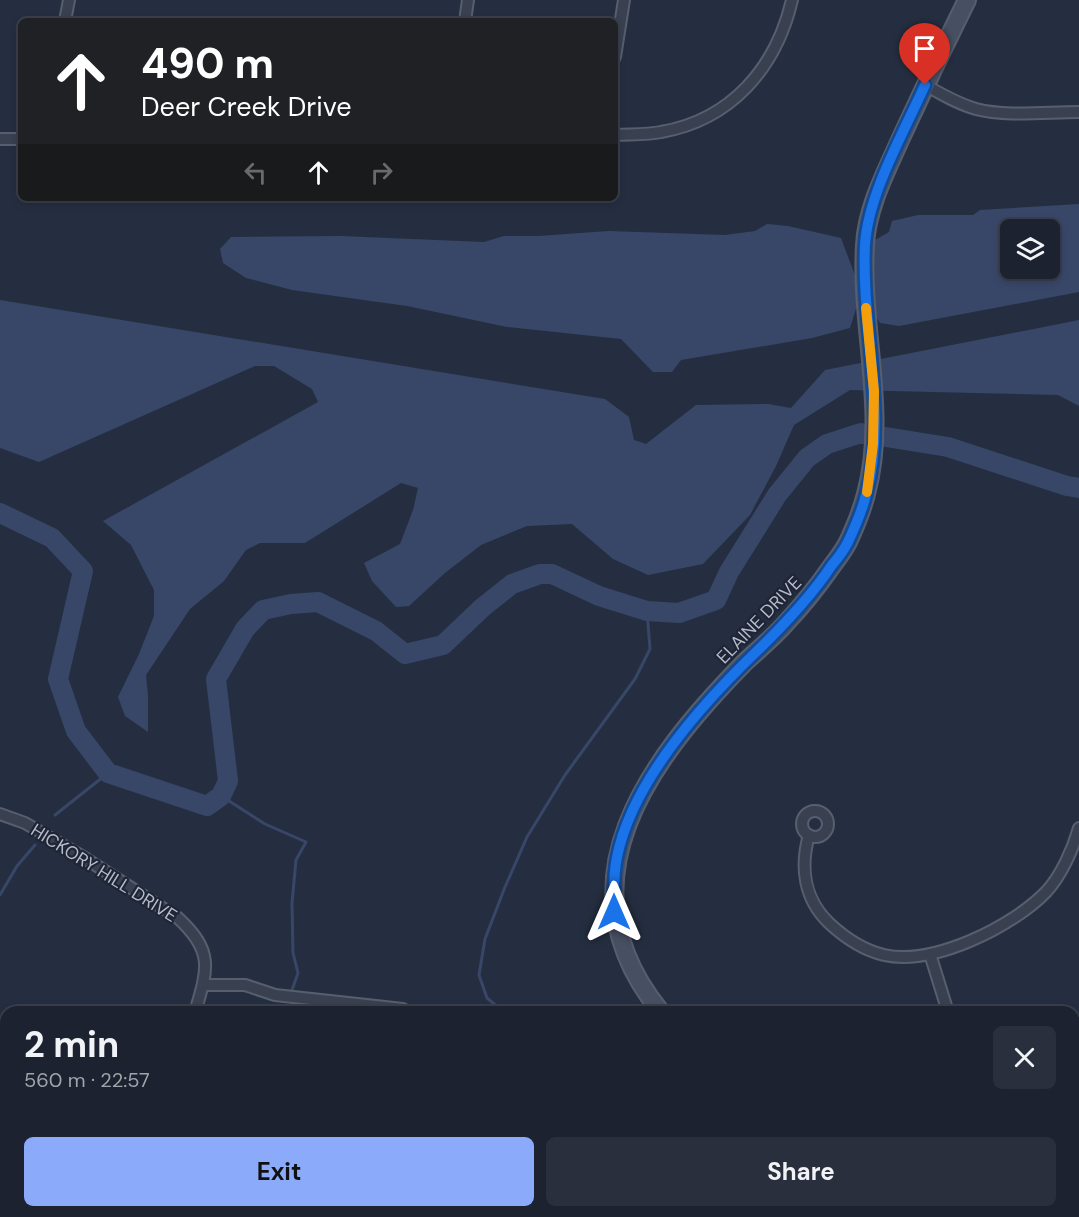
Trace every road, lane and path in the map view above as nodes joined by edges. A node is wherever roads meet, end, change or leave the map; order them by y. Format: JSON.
{"nodes":[{"id":1,"x":69,"y":0,"type":"edge"},
{"id":2,"x":468,"y":0,"type":"edge"},
{"id":3,"x":624,"y":0,"type":"edge"},
{"id":4,"x":792,"y":0,"type":"edge"},
{"id":5,"x":967,"y":0,"type":"edge"},
{"id":6,"x":66,"y":18,"type":"edge"},
{"id":7,"x":465,"y":18,"type":"edge"},
{"id":8,"x":618,"y":38,"type":"edge"},
{"id":9,"x":925,"y":85,"type":"junction"},
{"id":10,"x":1079,"y":112,"type":"edge"},
{"id":11,"x":618,"y":135,"type":"edge"},
{"id":12,"x":0,"y":139,"type":"edge"},
{"id":13,"x":18,"y":139,"type":"edge"},
{"id":14,"x":0,"y":814,"type":"edge"},
{"id":15,"x":1079,"y":828,"type":"edge"},
{"id":16,"x":809,"y":835,"type":"dead end"},
{"id":17,"x":930,"y":954,"type":"junction"},
{"id":18,"x":203,"y":985,"type":"junction"},
{"id":19,"x":197,"y":1006,"type":"edge"},
{"id":20,"x":369,"y":1006,"type":"edge"},
{"id":21,"x":657,"y":1006,"type":"edge"},
{"id":22,"x":946,"y":1006,"type":"edge"}],
"edges":[{"from":1,"to":6,"type":"street"},
{"from":2,"to":7,"type":"street"},
{"from":3,"to":8,"type":"street"},
{"from":4,"to":11,"type":"street"},
{"from":5,"to":9,"type":"street","name":"ELAINE DRIVE"},
{"from":9,"to":10,"type":"street"},
{"from":9,"to":21,"type":"street","name":"ELAINE DRIVE"},
{"from":12,"to":13,"type":"street"},
{"from":14,"to":18,"type":"street","name":"HICKORY HILL DRIVE"},
{"from":15,"to":17,"type":"street"},
{"from":16,"to":17,"type":"street"},
{"from":17,"to":22,"type":"street"},
{"from":18,"to":19,"type":"street","name":"HICKORY HILL DRIVE"},
{"from":18,"to":20,"type":"street"}]}
